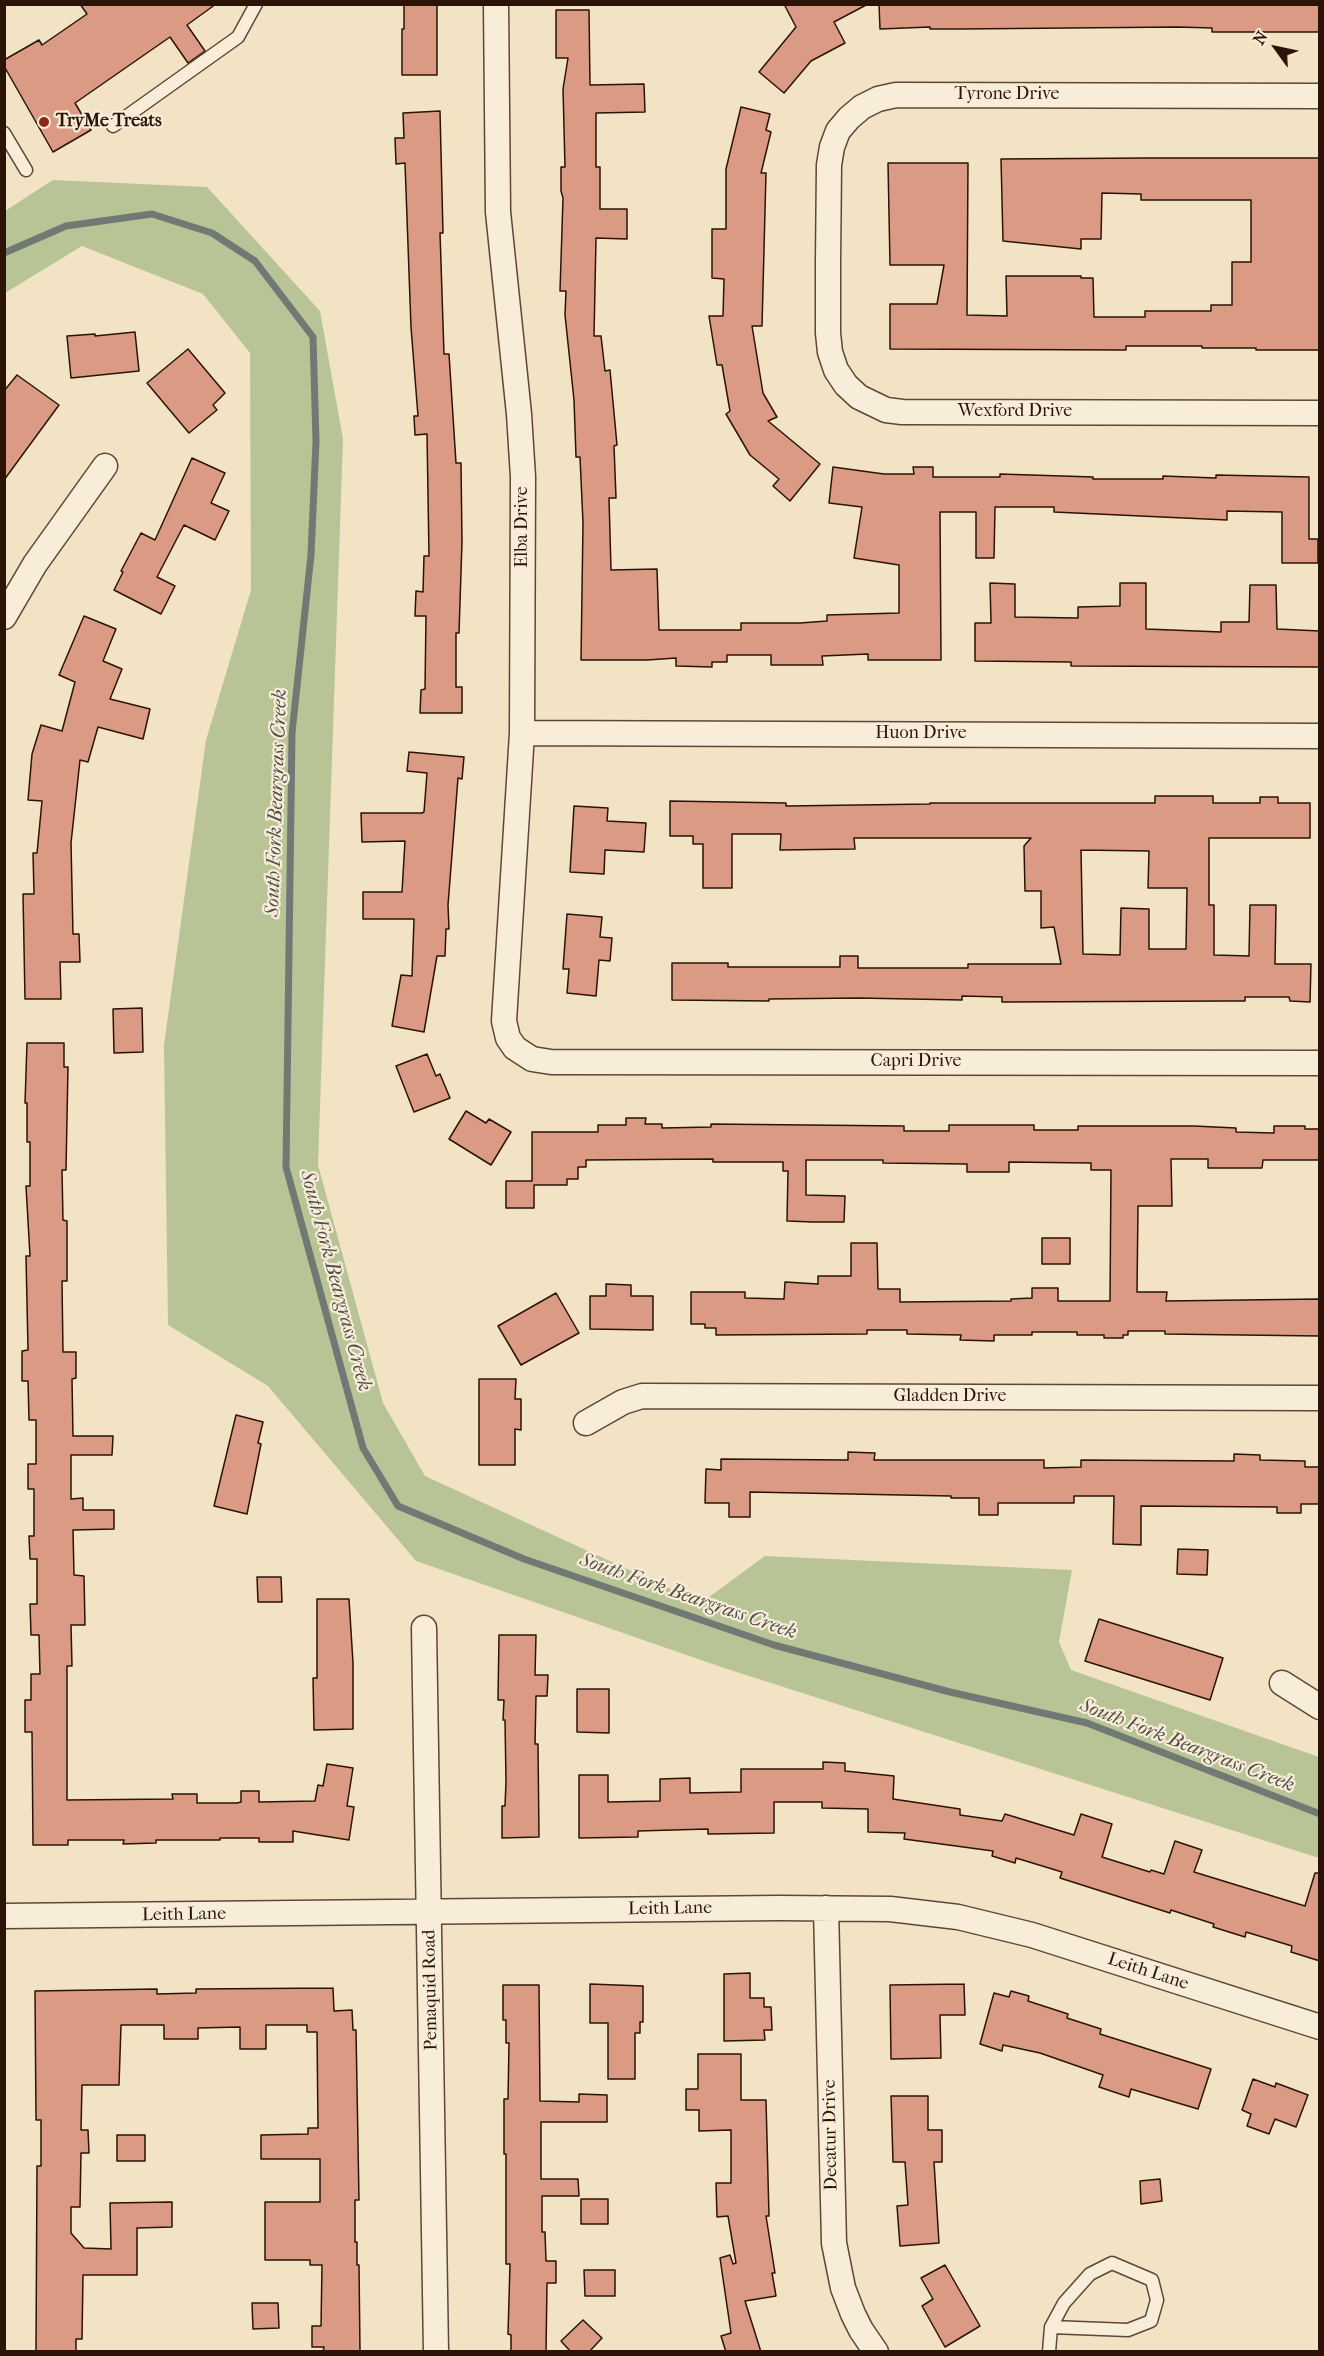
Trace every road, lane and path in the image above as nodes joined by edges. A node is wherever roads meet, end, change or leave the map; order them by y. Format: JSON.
{"nodes":[{"id":1,"x":256,"y":4,"type":"edge"},
{"id":2,"x":496,"y":4,"type":"edge"},
{"id":3,"x":1320,"y":96,"type":"edge"},
{"id":4,"x":113,"y":126,"type":"dead end"},
{"id":5,"x":4,"y":133,"type":"edge"},
{"id":6,"x":26,"y":170,"type":"dead end"},
{"id":7,"x":828,"y":262,"type":"joint"},
{"id":8,"x":1320,"y":412,"type":"edge"},
{"id":9,"x":105,"y":466,"type":"dead end"},
{"id":10,"x":4,"y":617,"type":"edge"},
{"id":11,"x":522,"y":733,"type":"junction"},
{"id":12,"x":1320,"y":736,"type":"edge"},
{"id":13,"x":515,"y":1048,"type":"joint"},
{"id":14,"x":1320,"y":1063,"type":"edge"},
{"id":15,"x":1320,"y":1398,"type":"edge"},
{"id":16,"x":586,"y":1423,"type":"dead end"},
{"id":17,"x":424,"y":1628,"type":"dead end"},
{"id":18,"x":1282,"y":1683,"type":"dead end"},
{"id":19,"x":1320,"y":1707,"type":"edge"},
{"id":20,"x":826,"y":1908,"type":"junction"},
{"id":21,"x":430,"y":1912,"type":"junction"},
{"id":22,"x":4,"y":1916,"type":"edge"},
{"id":23,"x":1320,"y":2027,"type":"edge"},
{"id":24,"x":1051,"y":2327,"type":"junction"},
{"id":25,"x":436,"y":2352,"type":"edge"},
{"id":26,"x":876,"y":2352,"type":"edge"},
{"id":27,"x":1049,"y":2352,"type":"edge"}],
"edges":[{"from":1,"to":4,"type":"lane"},
{"from":2,"to":11,"type":"street","name":"Elba Drive"},
{"from":3,"to":7,"type":"street","name":"Tyrone Drive"},
{"from":5,"to":6,"type":"lane"},
{"from":7,"to":8,"type":"street","name":"Wexford Drive"},
{"from":9,"to":10,"type":"street"},
{"from":11,"to":12,"type":"street","name":"Huon Drive"},
{"from":11,"to":13,"type":"street","name":"Elba Drive"},
{"from":13,"to":14,"type":"street","name":"Capri Drive"},
{"from":15,"to":16,"type":"street","name":"Gladden Drive"},
{"from":17,"to":21,"type":"street","name":"Pemaquid Road"},
{"from":18,"to":19,"type":"street"},
{"from":20,"to":21,"type":"street","name":"Leith Lane"},
{"from":20,"to":23,"type":"street","name":"Leith Lane"},
{"from":20,"to":26,"type":"street","name":"Decatur Drive"},
{"from":21,"to":22,"type":"street","name":"Leith Lane"},
{"from":21,"to":25,"type":"street","name":"Pemaquid Road"},
{"from":24,"to":24,"type":"lane"},
{"from":24,"to":27,"type":"lane"}]}
